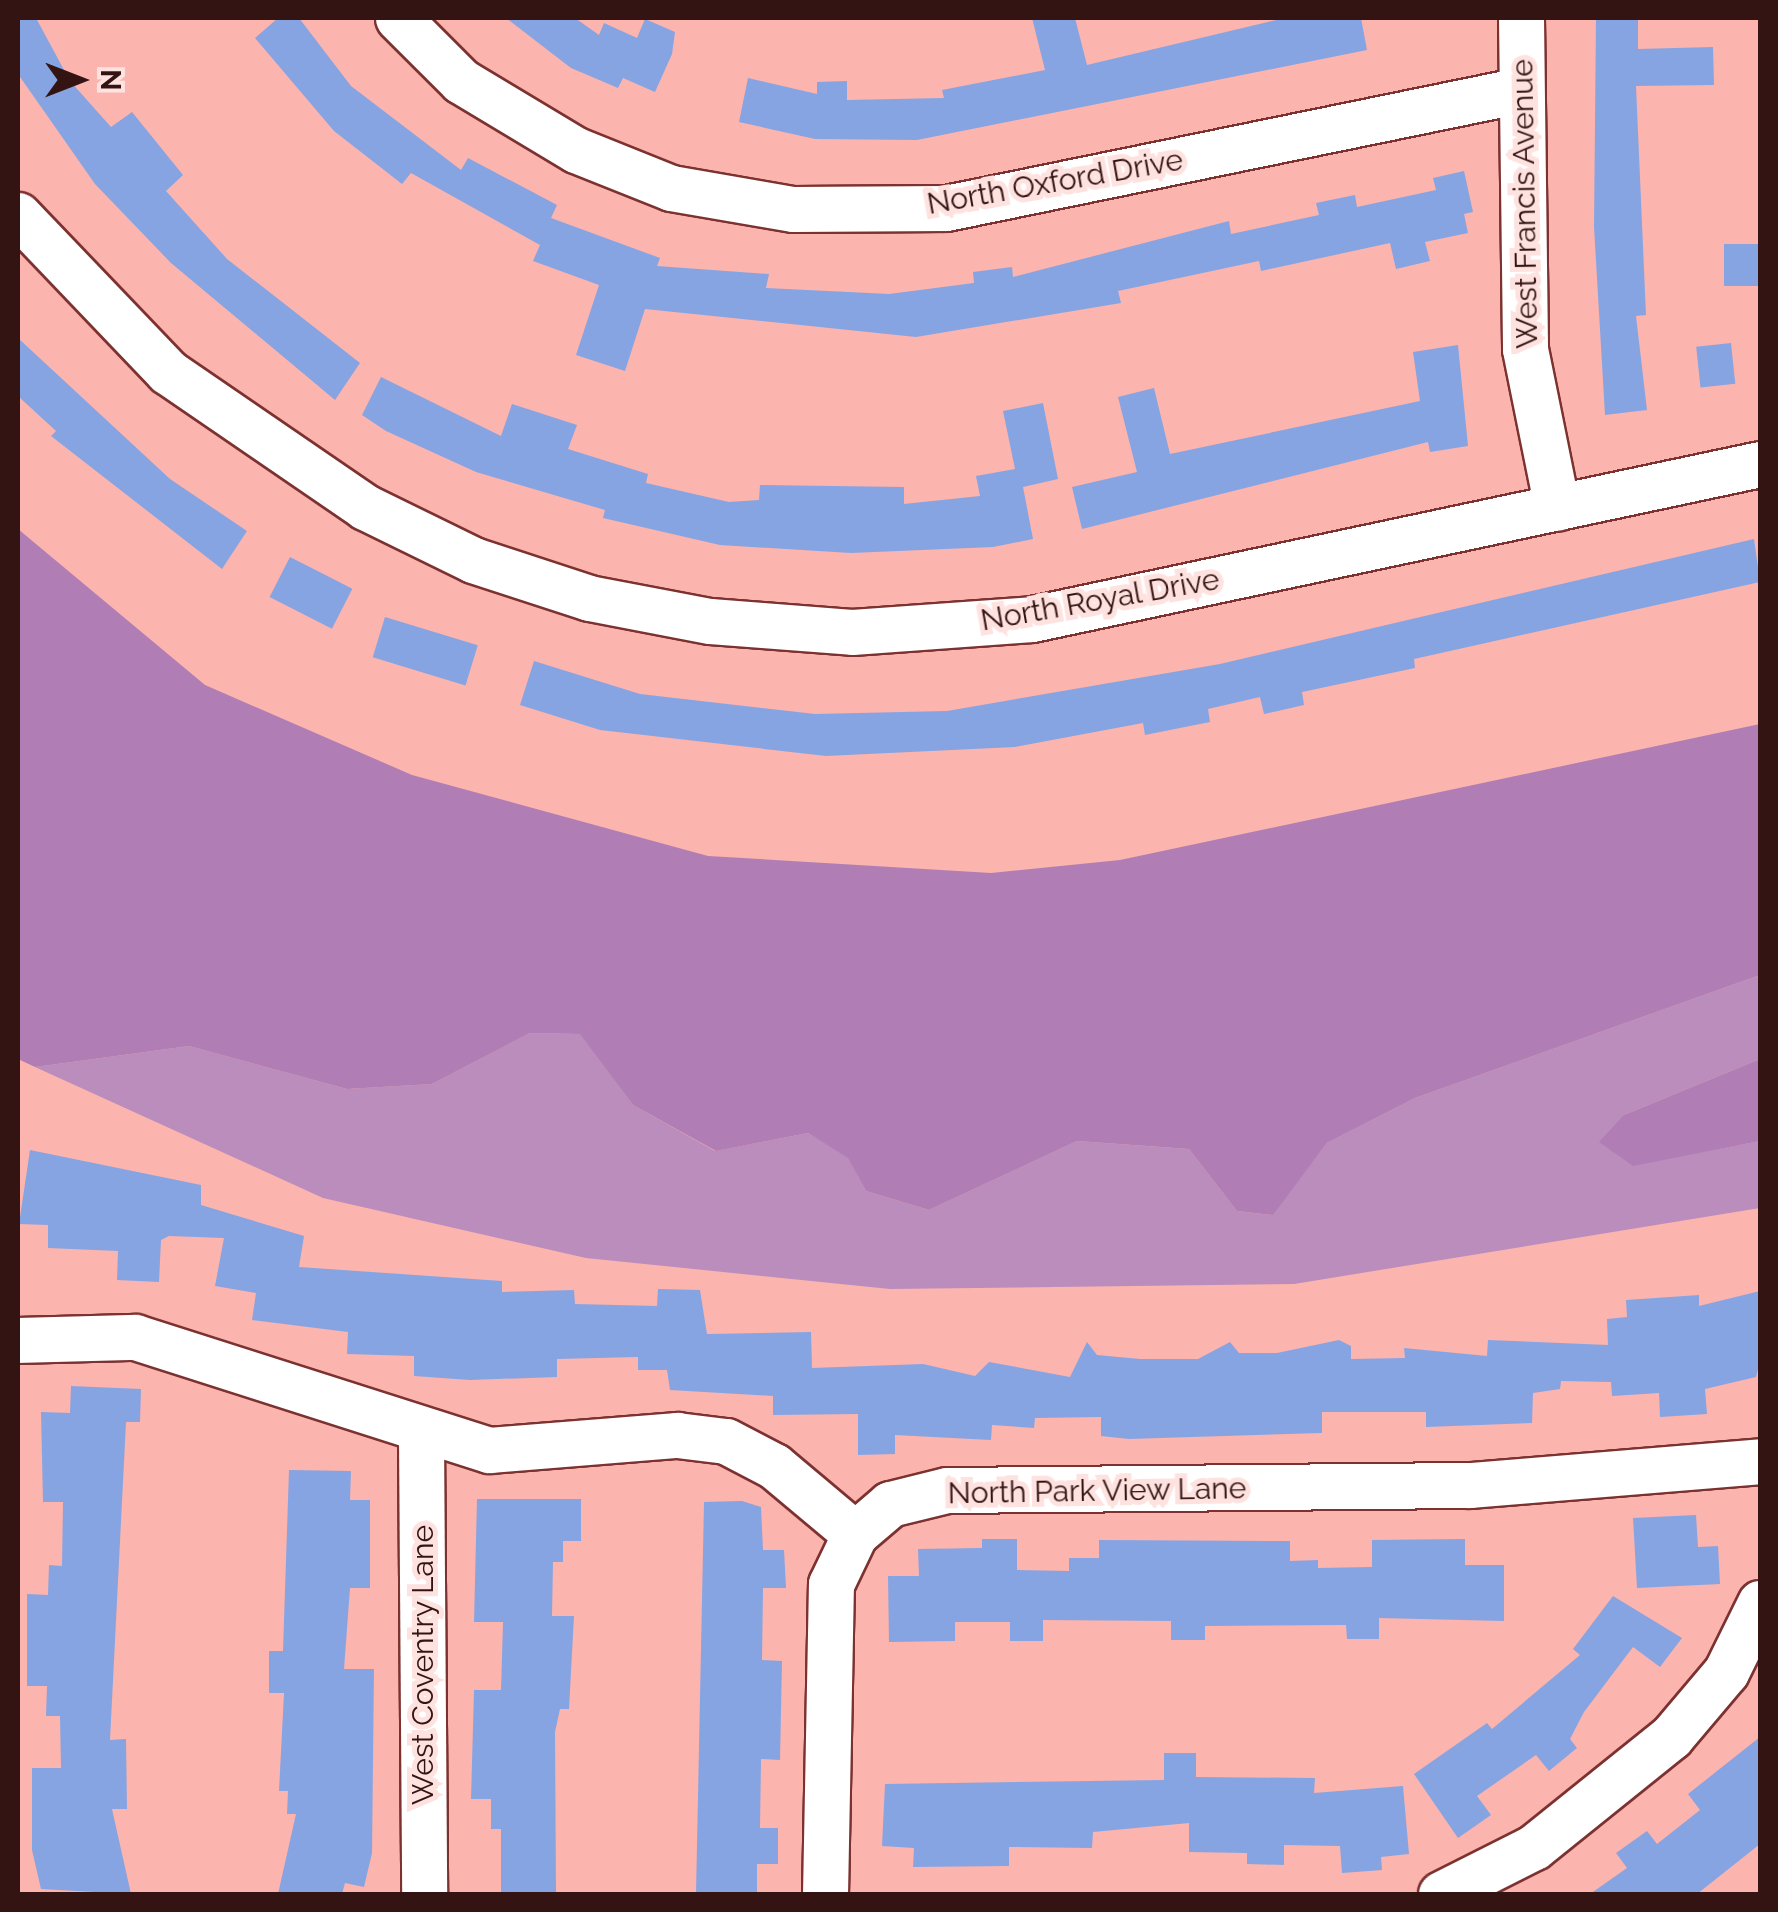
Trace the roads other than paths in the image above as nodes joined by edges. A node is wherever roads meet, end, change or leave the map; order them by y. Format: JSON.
{"nodes":[{"id":1,"x":398,"y":18,"type":"edge"},
{"id":2,"x":1521,"y":18,"type":"edge"},
{"id":3,"x":1521,"y":90,"type":"junction"},
{"id":4,"x":18,"y":215,"type":"edge"},
{"id":5,"x":1760,"y":464,"type":"edge"},
{"id":6,"x":1557,"y":508,"type":"junction"},
{"id":7,"x":18,"y":1340,"type":"edge"},
{"id":8,"x":421,"y":1435,"type":"junction"},
{"id":9,"x":1760,"y":1461,"type":"edge"},
{"id":10,"x":855,"y":1534,"type":"junction"},
{"id":11,"x":1760,"y":1603,"type":"edge"},
{"id":12,"x":424,"y":1894,"type":"edge"},
{"id":13,"x":825,"y":1894,"type":"edge"},
{"id":14,"x":1442,"y":1894,"type":"edge"}],
"edges":[{"from":1,"to":3,"type":"street","name":"North Oxford Drive"},
{"from":2,"to":3,"type":"street","name":"West Francis Avenue"},
{"from":3,"to":6,"type":"street","name":"West Francis Avenue"},
{"from":4,"to":6,"type":"street","name":"North Royal Drive"},
{"from":5,"to":6,"type":"street","name":"North Royal Drive"},
{"from":7,"to":8,"type":"street"},
{"from":8,"to":10,"type":"street"},
{"from":8,"to":12,"type":"street","name":"West Coventry Lane"},
{"from":9,"to":10,"type":"street","name":"North Park View Lane"},
{"from":10,"to":13,"type":"street"},
{"from":11,"to":14,"type":"street"}]}
